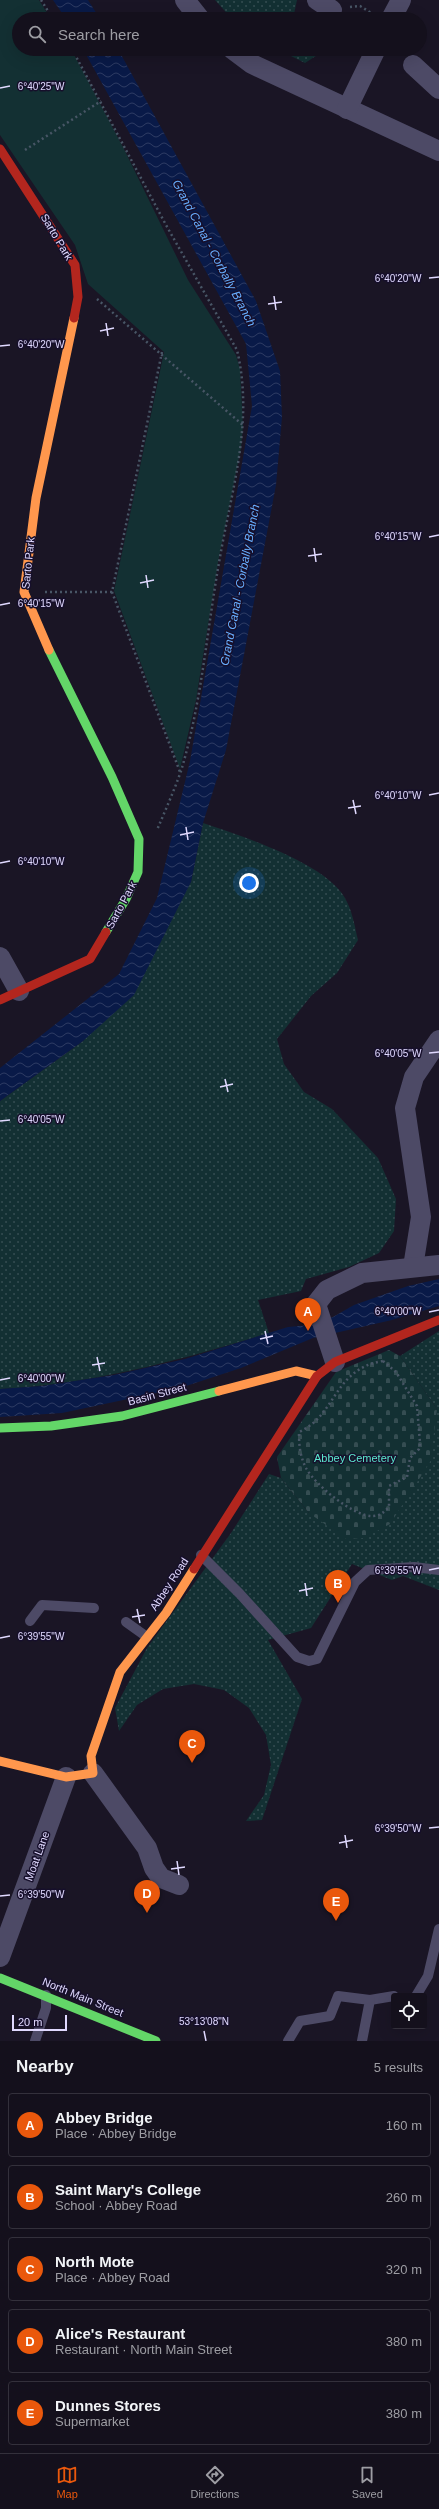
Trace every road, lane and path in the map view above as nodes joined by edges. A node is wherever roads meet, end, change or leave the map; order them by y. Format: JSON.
{"nodes":[{"id":1,"x":41,"y":0,"type":"edge"},
{"id":2,"x":185,"y":0,"type":"edge"},
{"id":3,"x":401,"y":0,"type":"edge"},
{"id":4,"x":324,"y":5,"type":"edge"},
{"id":5,"x":49,"y":12,"type":"edge"},
{"id":6,"x":194,"y":12,"type":"edge"},
{"id":7,"x":373,"y":12,"type":"edge"},
{"id":8,"x":389,"y":12,"type":"edge"},
{"id":9,"x":76,"y":56,"type":"edge"},
{"id":10,"x":241,"y":56,"type":"edge"},
{"id":11,"x":373,"y":56,"type":"edge"},
{"id":12,"x":413,"y":65,"type":"dead end"},
{"id":13,"x":439,"y":89,"type":"edge"},
{"id":14,"x":101,"y":101,"type":"junction"},
{"id":15,"x":347,"y":109,"type":"junction"},
{"id":16,"x":0,"y":149,"type":"edge"},
{"id":17,"x":439,"y":151,"type":"edge"},
{"id":18,"x":9,"y":161,"type":"junction"},
{"id":19,"x":78,"y":283,"type":"junction"},
{"id":20,"x":162,"y":352,"type":"junction"},
{"id":21,"x":244,"y":426,"type":"junction"},
{"id":22,"x":24,"y":592,"type":"junction"},
{"id":23,"x":112,"y":592,"type":"junction"},
{"id":24,"x":180,"y":773,"type":"junction"},
{"id":25,"x":155,"y":835,"type":"dead end"},
{"id":26,"x":0,"y":956,"type":"edge"},
{"id":27,"x":19,"y":991,"type":"junction"},
{"id":28,"x":0,"y":1000,"type":"edge"},
{"id":29,"x":439,"y":1040,"type":"edge"},
{"id":30,"x":439,"y":1265,"type":"edge"},
{"id":31,"x":413,"y":1267,"type":"junction"},
{"id":32,"x":439,"y":1320,"type":"edge"},
{"id":33,"x":332,"y":1356,"type":"junction"},
{"id":34,"x":384,"y":1361,"type":"joint"},
{"id":35,"x":317,"y":1376,"type":"junction"},
{"id":36,"x":0,"y":1428,"type":"edge"},
{"id":37,"x":201,"y":1555,"type":"junction"},
{"id":38,"x":439,"y":1570,"type":"edge"},
{"id":39,"x":94,"y":1608,"type":"dead end"},
{"id":40,"x":30,"y":1621,"type":"dead end"},
{"id":41,"x":126,"y":1622,"type":"dead end"},
{"id":42,"x":147,"y":1637,"type":"junction"},
{"id":43,"x":0,"y":1761,"type":"edge"},
{"id":44,"x":93,"y":1773,"type":"junction"},
{"id":45,"x":66,"y":1777,"type":"junction"},
{"id":46,"x":179,"y":1885,"type":"dead end"},
{"id":47,"x":439,"y":1929,"type":"edge"},
{"id":48,"x":0,"y":1957,"type":"edge"},
{"id":49,"x":0,"y":1978,"type":"edge"},
{"id":50,"x":418,"y":1993,"type":"edge"},
{"id":51,"x":46,"y":1995,"type":"junction"},
{"id":52,"x":391,"y":1996,"type":"edge"},
{"id":53,"x":370,"y":2000,"type":"junction"},
{"id":54,"x":35,"y":2041,"type":"edge"},
{"id":55,"x":156,"y":2041,"type":"edge"},
{"id":56,"x":288,"y":2041,"type":"edge"},
{"id":57,"x":362,"y":2041,"type":"edge"}],
"edges":[{"from":1,"to":5,"type":"path"},
{"from":2,"to":6,"type":"street"},
{"from":3,"to":8,"type":"street"},
{"from":4,"to":7,"type":"path"},
{"from":9,"to":14,"type":"path"},
{"from":10,"to":15,"type":"street"},
{"from":11,"to":15,"type":"street"},
{"from":12,"to":13,"type":"street"},
{"from":14,"to":18,"type":"path"},
{"from":14,"to":21,"type":"path"},
{"from":15,"to":17,"type":"street"},
{"from":16,"to":18,"type":"street","name":"Sarto Park"},
{"from":18,"to":19,"type":"street","name":"Sarto Park"},
{"from":19,"to":20,"type":"path"},
{"from":19,"to":22,"type":"street","name":"Sarto Park"},
{"from":20,"to":21,"type":"path"},
{"from":20,"to":23,"type":"path"},
{"from":21,"to":24,"type":"path"},
{"from":22,"to":23,"type":"path"},
{"from":22,"to":27,"type":"street","name":"Sarto Park"},
{"from":23,"to":24,"type":"path"},
{"from":24,"to":25,"type":"path"},
{"from":26,"to":27,"type":"street"},
{"from":27,"to":28,"type":"street","name":"Sarto Park"},
{"from":29,"to":31,"type":"street"},
{"from":30,"to":31,"type":"street"},
{"from":31,"to":33,"type":"street"},
{"from":32,"to":33,"type":"street","name":"Abbey Road"},
{"from":33,"to":35,"type":"street","name":"Abbey Road"},
{"from":34,"to":34,"type":"path"},
{"from":35,"to":36,"type":"street","name":"Basin Street"},
{"from":35,"to":37,"type":"street","name":"Abbey Road"},
{"from":37,"to":38,"type":"lane"},
{"from":37,"to":42,"type":"street","name":"Abbey Road"},
{"from":39,"to":40,"type":"lane"},
{"from":41,"to":42,"type":"lane"},
{"from":42,"to":44,"type":"street","name":"Abbey Road"},
{"from":43,"to":45,"type":"street"},
{"from":44,"to":45,"type":"street"},
{"from":44,"to":46,"type":"street"},
{"from":45,"to":48,"type":"street","name":"Moat Lane"},
{"from":47,"to":50,"type":"lane"},
{"from":49,"to":51,"type":"street","name":"North Main Street"},
{"from":51,"to":54,"type":"lane"},
{"from":51,"to":55,"type":"street","name":"North Main Street"},
{"from":52,"to":53,"type":"lane"},
{"from":53,"to":56,"type":"lane"},
{"from":53,"to":57,"type":"lane"}]}
